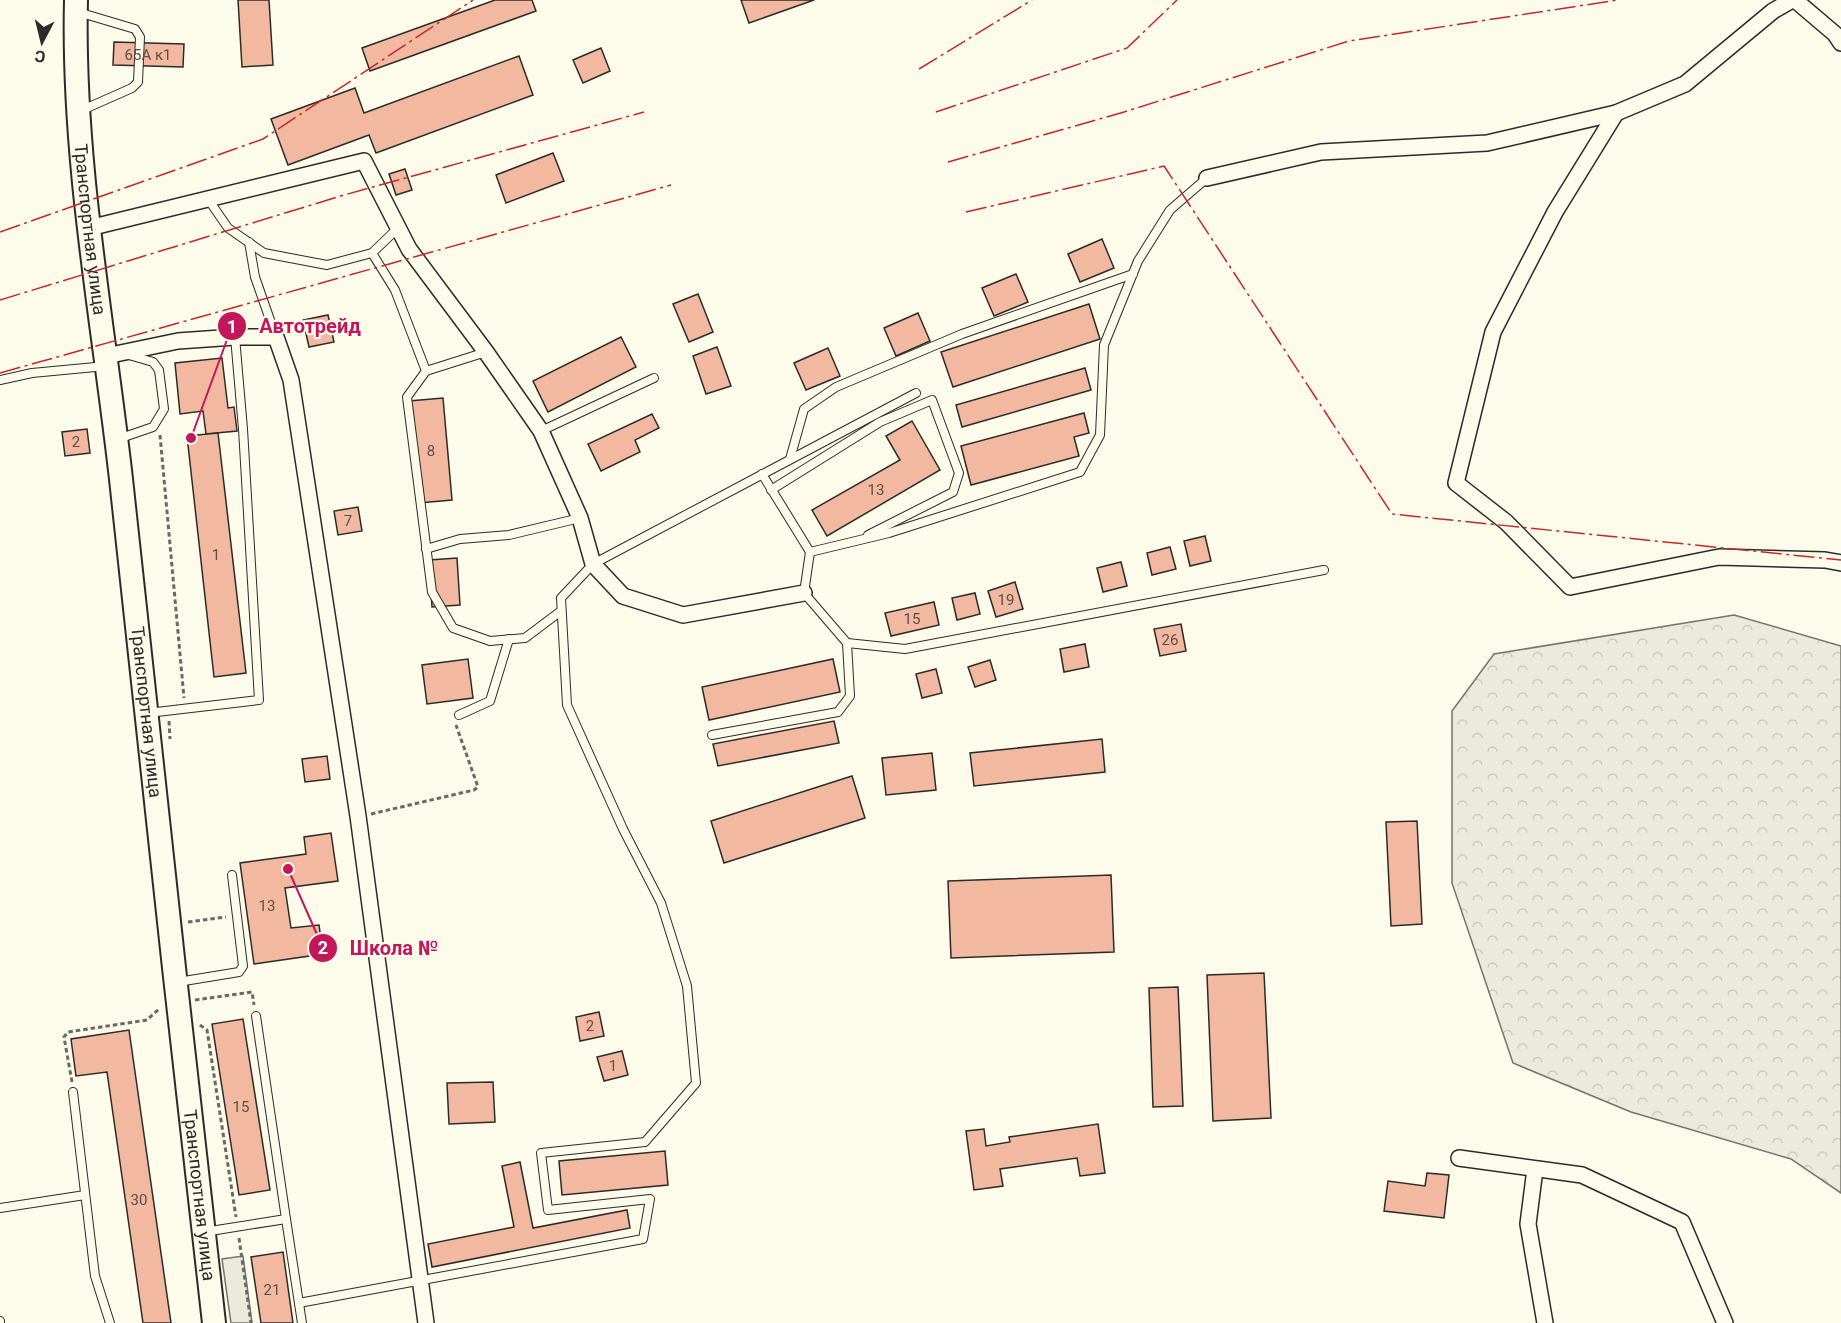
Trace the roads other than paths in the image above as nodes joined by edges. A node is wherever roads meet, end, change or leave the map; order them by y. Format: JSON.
{"nodes":[{"id":1,"x":1793,"y":0,"type":"edge"},
{"id":2,"x":76,"y":6,"type":"edge"},
{"id":3,"x":1841,"y":43,"type":"edge"},
{"id":4,"x":78,"y":105,"type":"junction"},
{"id":5,"x":1616,"y":113,"type":"junction"},
{"id":6,"x":1208,"y":178,"type":"joint"},
{"id":7,"x":208,"y":200,"type":"junction"},
{"id":8,"x":89,"y":228,"type":"junction"},
{"id":9,"x":398,"y":228,"type":"junction"},
{"id":10,"x":249,"y":242,"type":"junction"},
{"id":11,"x":372,"y":253,"type":"junction"},
{"id":12,"x":1133,"y":274,"type":"junction"},
{"id":13,"x":235,"y":337,"type":"junction"},
{"id":14,"x":276,"y":337,"type":"junction"},
{"id":15,"x":486,"y":352,"type":"junction"},
{"id":16,"x":112,"y":359,"type":"junction"},
{"id":17,"x":426,"y":371,"type":"junction"},
{"id":18,"x":654,"y":378,"type":"dead end"},
{"id":19,"x":0,"y":380,"type":"edge"},
{"id":20,"x":916,"y":393,"type":"dead end"},
{"id":21,"x":541,"y":431,"type":"junction"},
{"id":22,"x":116,"y":439,"type":"junction"},
{"id":23,"x":790,"y":459,"type":"junction"},
{"id":24,"x":762,"y":474,"type":"junction"},
{"id":25,"x":771,"y":490,"type":"junction"},
{"id":26,"x":580,"y":518,"type":"junction"},
{"id":27,"x":856,"y":541,"type":"junction"},
{"id":28,"x":426,"y":549,"type":"junction"},
{"id":29,"x":810,"y":552,"type":"junction"},
{"id":30,"x":1841,"y":563,"type":"edge"},
{"id":31,"x":593,"y":564,"type":"junction"},
{"id":32,"x":1324,"y":570,"type":"dead end"},
{"id":33,"x":804,"y":593,"type":"junction"},
{"id":34,"x":561,"y":611,"type":"junction"},
{"id":35,"x":509,"y":639,"type":"junction"},
{"id":36,"x":847,"y":643,"type":"junction"},
{"id":37,"x":157,"y":712,"type":"junction"},
{"id":38,"x":459,"y":715,"type":"road end"},
{"id":39,"x":712,"y":735,"type":"dead end"},
{"id":40,"x":232,"y":875,"type":"dead end"},
{"id":41,"x":177,"y":992,"type":"junction"},
{"id":42,"x":256,"y":1016,"type":"road end"},
{"id":43,"x":73,"y":1092,"type":"road end"},
{"id":44,"x":1459,"y":1158,"type":"dead end"},
{"id":45,"x":1535,"y":1169,"type":"junction"},
{"id":46,"x":85,"y":1195,"type":"junction"},
{"id":47,"x":0,"y":1208,"type":"edge"},
{"id":48,"x":286,"y":1219,"type":"junction"},
{"id":49,"x":203,"y":1232,"type":"junction"},
{"id":50,"x":422,"y":1282,"type":"junction"},
{"id":51,"x":299,"y":1303,"type":"junction"},
{"id":52,"x":110,"y":1323,"type":"edge"},
{"id":53,"x":214,"y":1323,"type":"edge"},
{"id":54,"x":302,"y":1323,"type":"edge"},
{"id":55,"x":426,"y":1323,"type":"edge"},
{"id":56,"x":1545,"y":1323,"type":"edge"},
{"id":57,"x":1725,"y":1323,"type":"edge"}],
"edges":[{"from":1,"to":3,"type":"street"},
{"from":1,"to":5,"type":"street"},
{"from":2,"to":4,"type":"main road","name":"Транспортная улица"},
{"from":2,"to":4,"type":"lane"},
{"from":4,"to":8,"type":"main road","name":"Транспортная улица"},
{"from":5,"to":6,"type":"street"},
{"from":5,"to":30,"type":"street"},
{"from":6,"to":12,"type":"lane"},
{"from":7,"to":8,"type":"street"},
{"from":7,"to":9,"type":"street"},
{"from":7,"to":10,"type":"lane"},
{"from":8,"to":16,"type":"main road","name":"Транспортная улица"},
{"from":9,"to":11,"type":"lane"},
{"from":9,"to":15,"type":"street"},
{"from":10,"to":11,"type":"lane"},
{"from":10,"to":14,"type":"lane"},
{"from":11,"to":17,"type":"lane"},
{"from":12,"to":23,"type":"lane"},
{"from":12,"to":27,"type":"lane"},
{"from":13,"to":14,"type":"street"},
{"from":13,"to":16,"type":"street"},
{"from":13,"to":37,"type":"lane"},
{"from":14,"to":50,"type":"street"},
{"from":15,"to":17,"type":"lane"},
{"from":15,"to":21,"type":"street"},
{"from":16,"to":19,"type":"lane"},
{"from":16,"to":22,"type":"main road","name":"Транспортная улица"},
{"from":16,"to":22,"type":"lane"},
{"from":17,"to":28,"type":"lane"},
{"from":18,"to":21,"type":"lane"},
{"from":20,"to":23,"type":"lane"},
{"from":21,"to":26,"type":"street"},
{"from":22,"to":37,"type":"main road","name":"Транспортная улица"},
{"from":23,"to":24,"type":"lane"},
{"from":24,"to":25,"type":"lane"},
{"from":24,"to":31,"type":"lane"},
{"from":25,"to":27,"type":"lane"},
{"from":25,"to":29,"type":"lane"},
{"from":26,"to":28,"type":"lane"},
{"from":26,"to":31,"type":"street"},
{"from":27,"to":29,"type":"lane"},
{"from":28,"to":35,"type":"lane"},
{"from":29,"to":33,"type":"lane"},
{"from":31,"to":33,"type":"street"},
{"from":31,"to":34,"type":"lane"},
{"from":32,"to":36,"type":"lane"},
{"from":33,"to":36,"type":"lane"},
{"from":34,"to":35,"type":"lane"},
{"from":34,"to":50,"type":"lane"},
{"from":35,"to":38,"type":"lane"},
{"from":36,"to":39,"type":"lane"},
{"from":37,"to":41,"type":"main road","name":"Транспортная улица"},
{"from":40,"to":41,"type":"lane"},
{"from":41,"to":49,"type":"main road","name":"Транспортная улица"},
{"from":42,"to":48,"type":"lane"},
{"from":43,"to":46,"type":"lane"},
{"from":44,"to":45,"type":"street"},
{"from":45,"to":56,"type":"street"},
{"from":45,"to":57,"type":"street"},
{"from":46,"to":47,"type":"lane"},
{"from":46,"to":52,"type":"lane"},
{"from":48,"to":49,"type":"lane"},
{"from":48,"to":51,"type":"lane"},
{"from":49,"to":53,"type":"main road","name":"Транспортная улица"},
{"from":50,"to":51,"type":"lane"},
{"from":50,"to":55,"type":"street"},
{"from":51,"to":54,"type":"lane"}]}
